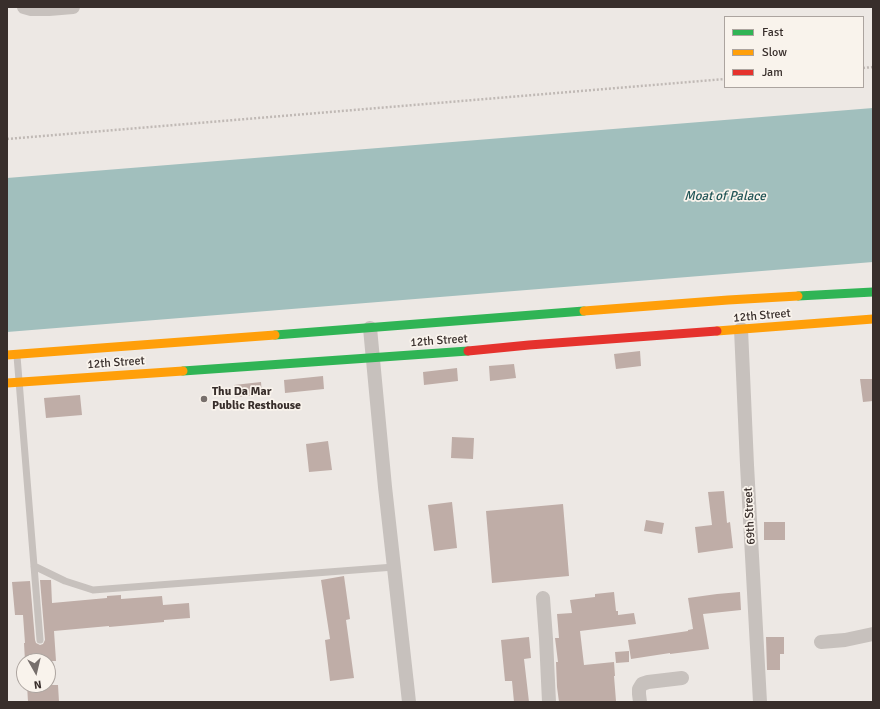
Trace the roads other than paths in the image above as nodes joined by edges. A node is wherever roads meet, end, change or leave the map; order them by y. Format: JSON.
{"nodes":[{"id":1,"x":24,"y":7,"type":"edge"},
{"id":2,"x":73,"y":7,"type":"edge"},
{"id":3,"x":873,"y":292,"type":"edge"},
{"id":4,"x":873,"y":319,"type":"edge"},
{"id":5,"x":370,"y":328,"type":"junction"},
{"id":6,"x":741,"y":329,"type":"junction"},
{"id":7,"x":17,"y":354,"type":"junction"},
{"id":8,"x":7,"y":355,"type":"edge"},
{"id":9,"x":373,"y":358,"type":"junction"},
{"id":10,"x":20,"y":382,"type":"junction"},
{"id":11,"x":7,"y":383,"type":"edge"},
{"id":12,"x":34,"y":566,"type":"junction"},
{"id":13,"x":394,"y":567,"type":"junction"},
{"id":14,"x":543,"y":598,"type":"dead end"},
{"id":15,"x":873,"y":634,"type":"edge"},
{"id":16,"x":40,"y":640,"type":"dead end"},
{"id":17,"x":821,"y":642,"type":"dead end"},
{"id":18,"x":682,"y":678,"type":"dead end"},
{"id":19,"x":409,"y":702,"type":"edge"},
{"id":20,"x":549,"y":702,"type":"edge"},
{"id":21,"x":640,"y":702,"type":"edge"},
{"id":22,"x":760,"y":702,"type":"edge"}],
"edges":[{"from":1,"to":2,"type":"street"},
{"from":3,"to":5,"type":"main road","name":"12th Street"},
{"from":4,"to":6,"type":"main road","name":"12th Street"},
{"from":5,"to":7,"type":"main road","name":"12th Street"},
{"from":5,"to":9,"type":"street"},
{"from":6,"to":9,"type":"main road","name":"12th Street"},
{"from":6,"to":22,"type":"street","name":"69th Street"},
{"from":7,"to":8,"type":"main road","name":"12th Street"},
{"from":7,"to":10,"type":"lane"},
{"from":9,"to":10,"type":"main road","name":"12th Street"},
{"from":9,"to":13,"type":"street"},
{"from":10,"to":11,"type":"main road","name":"12th Street"},
{"from":10,"to":12,"type":"lane"},
{"from":12,"to":13,"type":"lane"},
{"from":12,"to":16,"type":"lane"},
{"from":13,"to":19,"type":"street"},
{"from":14,"to":20,"type":"street"},
{"from":15,"to":17,"type":"street"},
{"from":18,"to":21,"type":"street"}]}
